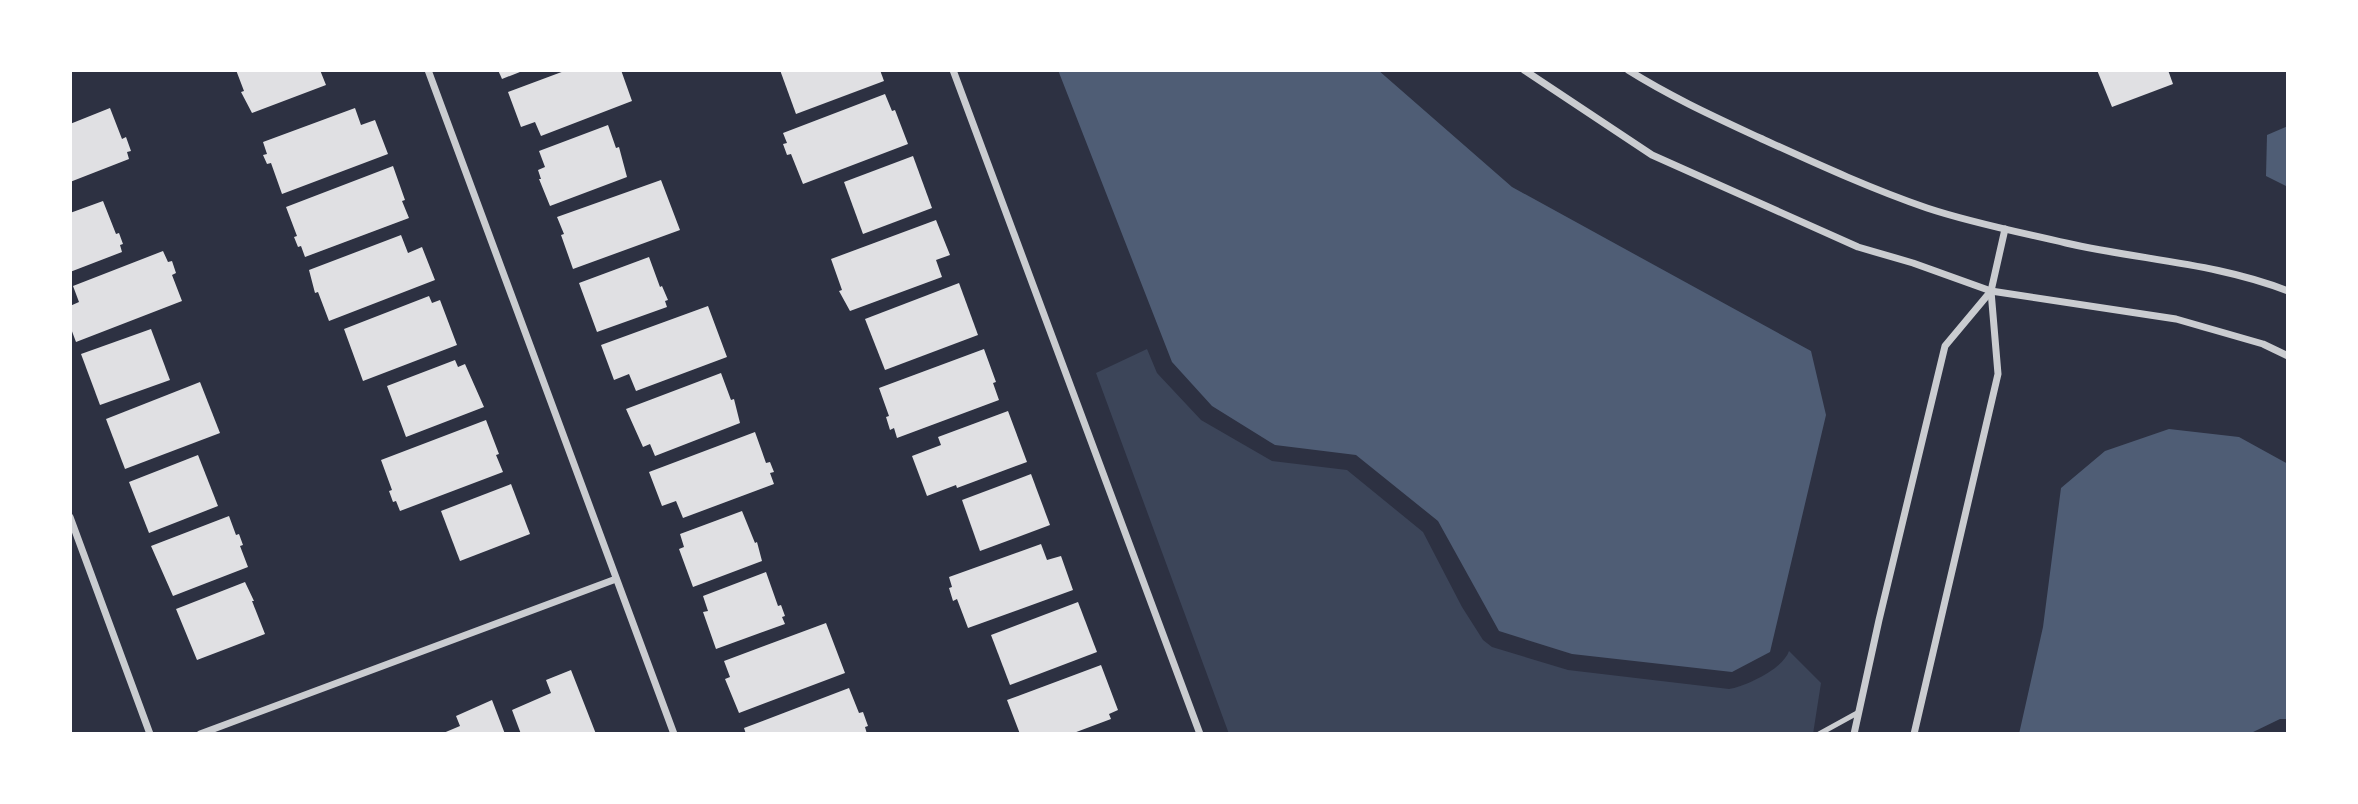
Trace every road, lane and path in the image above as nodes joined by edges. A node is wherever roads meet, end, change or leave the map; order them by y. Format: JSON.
{"nodes":[{"id":1,"x":428,"y":70,"type":"edge"},
{"id":2,"x":953,"y":70,"type":"edge"},
{"id":3,"x":1524,"y":70,"type":"edge"},
{"id":4,"x":1629,"y":70,"type":"edge"},
{"id":5,"x":2006,"y":229,"type":"junction"},
{"id":6,"x":1991,"y":290,"type":"junction"},
{"id":7,"x":2288,"y":292,"type":"edge"},
{"id":8,"x":2288,"y":356,"type":"edge"},
{"id":9,"x":70,"y":517,"type":"edge"},
{"id":10,"x":616,"y":579,"type":"junction"},
{"id":11,"x":1859,"y":712,"type":"junction"},
{"id":12,"x":150,"y":734,"type":"edge"},
{"id":13,"x":200,"y":734,"type":"edge"},
{"id":14,"x":674,"y":734,"type":"edge"},
{"id":15,"x":1200,"y":734,"type":"edge"},
{"id":16,"x":1819,"y":734,"type":"edge"},
{"id":17,"x":1854,"y":734,"type":"edge"},
{"id":18,"x":1913,"y":734,"type":"edge"}],
"edges":[{"from":1,"to":10,"type":"street"},
{"from":2,"to":15,"type":"street"},
{"from":3,"to":6,"type":"street"},
{"from":4,"to":5,"type":"street"},
{"from":5,"to":6,"type":"street"},
{"from":5,"to":7,"type":"street"},
{"from":6,"to":8,"type":"street"},
{"from":6,"to":11,"type":"street"},
{"from":6,"to":18,"type":"street"},
{"from":9,"to":12,"type":"street"},
{"from":10,"to":13,"type":"street"},
{"from":10,"to":14,"type":"street"},
{"from":11,"to":16,"type":"lane"},
{"from":11,"to":17,"type":"street"}]}
